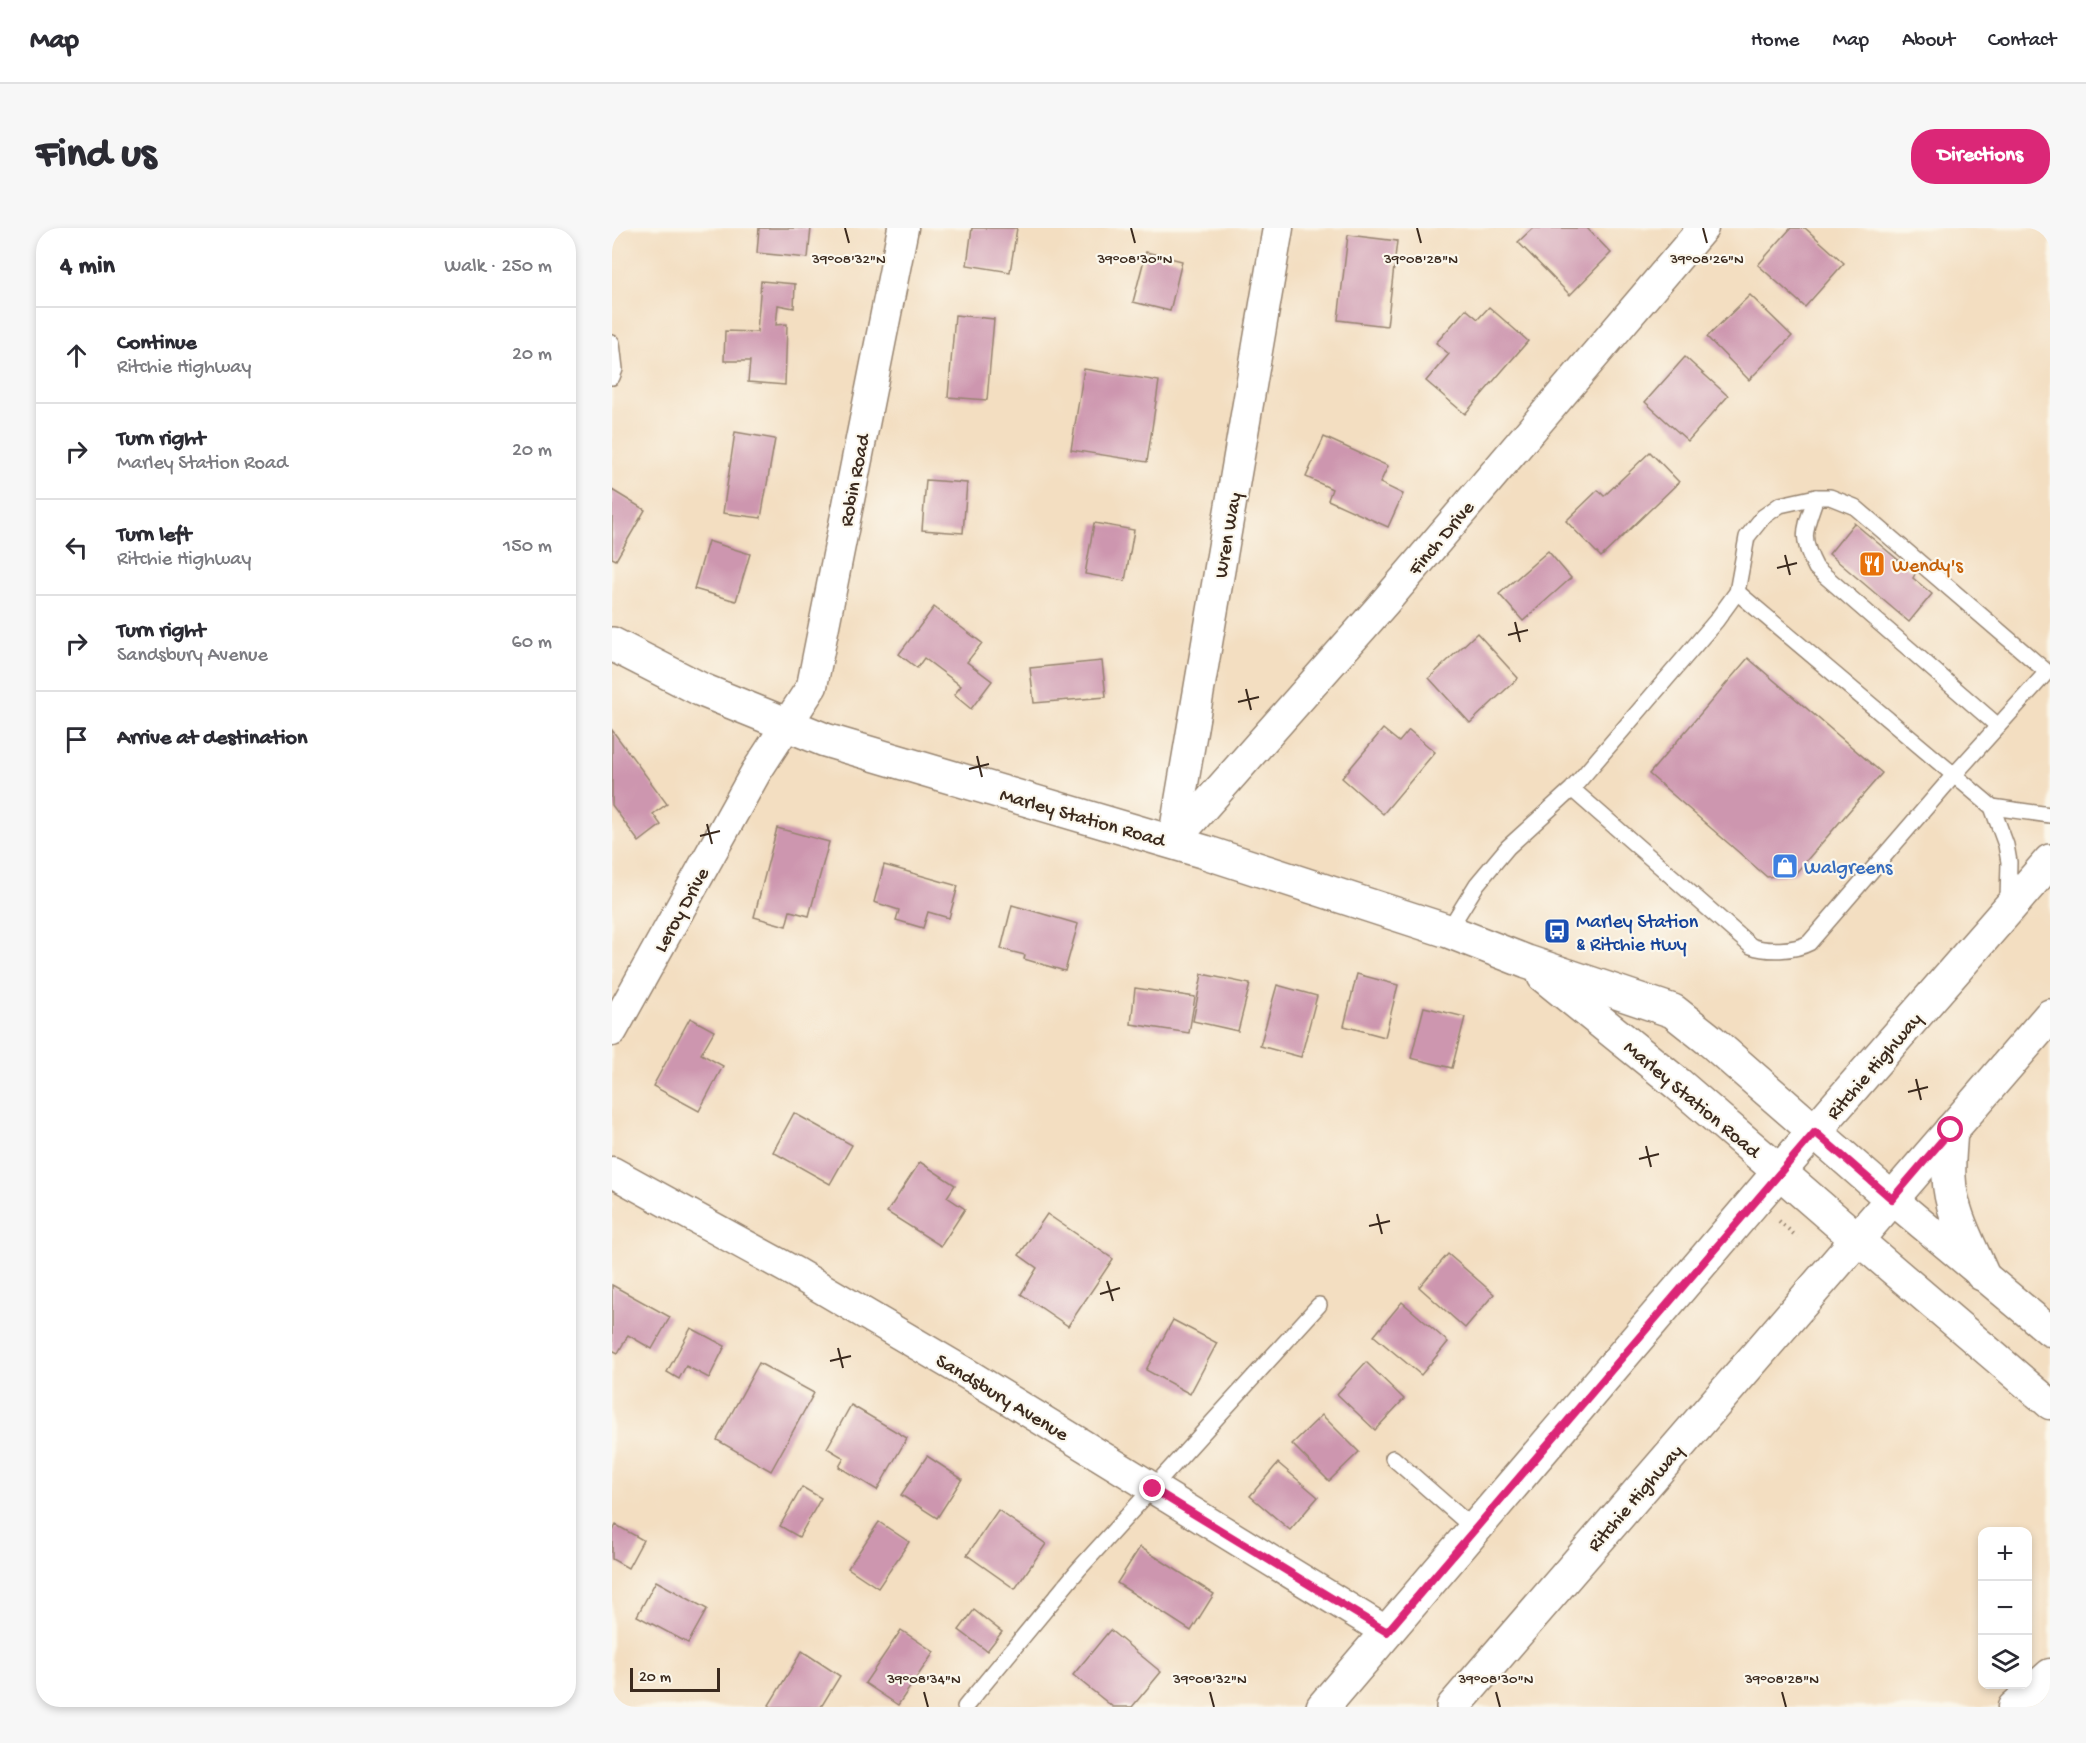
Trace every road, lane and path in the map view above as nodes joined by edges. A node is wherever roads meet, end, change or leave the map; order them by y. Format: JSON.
{"nodes":[{"id":1,"x":903,"y":228,"type":"edge"},
{"id":2,"x":1278,"y":228,"type":"edge"},
{"id":3,"x":1703,"y":228,"type":"edge"},
{"id":4,"x":612,"y":343,"type":"edge"},
{"id":5,"x":612,"y":377,"type":"edge"},
{"id":6,"x":1816,"y":497,"type":"junction"},
{"id":7,"x":1737,"y":592,"type":"junction"},
{"id":8,"x":612,"y":644,"type":"edge"},
{"id":9,"x":786,"y":725,"type":"junction"},
{"id":10,"x":1998,"y":726,"type":"junction"},
{"id":11,"x":1954,"y":775,"type":"junction"},
{"id":12,"x":1572,"y":789,"type":"junction"},
{"id":13,"x":1992,"y":807,"type":"junction"},
{"id":14,"x":2050,"y":815,"type":"edge"},
{"id":15,"x":1173,"y":842,"type":"junction"},
{"id":16,"x":2050,"y":861,"type":"edge"},
{"id":17,"x":2008,"y":910,"type":"junction"},
{"id":18,"x":1448,"y":931,"type":"junction"},
{"id":19,"x":1527,"y":962,"type":"junction"},
{"id":20,"x":2050,"y":1016,"type":"edge"},
{"id":21,"x":612,"y":1031,"type":"edge"},
{"id":22,"x":1951,"y":1130,"type":"junction"},
{"id":23,"x":1815,"y":1132,"type":"junction"},
{"id":24,"x":612,"y":1172,"type":"edge"},
{"id":25,"x":1779,"y":1172,"type":"junction"},
{"id":26,"x":1892,"y":1199,"type":"junction"},
{"id":27,"x":1778,"y":1221,"type":"dead end"},
{"id":28,"x":1797,"y":1237,"type":"dead end"},
{"id":29,"x":1857,"y":1239,"type":"junction"},
{"id":30,"x":1982,"y":1274,"type":"junction"},
{"id":31,"x":1319,"y":1305,"type":"dead end"},
{"id":32,"x":2050,"y":1331,"type":"edge"},
{"id":33,"x":2050,"y":1404,"type":"edge"},
{"id":34,"x":1393,"y":1458,"type":"dead end"},
{"id":35,"x":1153,"y":1489,"type":"junction"},
{"id":36,"x":1474,"y":1529,"type":"junction"},
{"id":37,"x":1387,"y":1632,"type":"junction"},
{"id":38,"x":2050,"y":1674,"type":"edge"},
{"id":39,"x":966,"y":1707,"type":"edge"},
{"id":40,"x":1323,"y":1707,"type":"edge"},
{"id":41,"x":1453,"y":1707,"type":"edge"},
{"id":42,"x":2013,"y":1707,"type":"edge"}],
"edges":[{"from":1,"to":9,"type":"street","name":"Robin Road"},
{"from":2,"to":15,"type":"street","name":"Wren Way"},
{"from":3,"to":15,"type":"street","name":"Finch Drive"},
{"from":4,"to":5,"type":"lane"},
{"from":6,"to":7,"type":"lane"},
{"from":6,"to":10,"type":"lane"},
{"from":6,"to":10,"type":"lane"},
{"from":7,"to":11,"type":"lane"},
{"from":7,"to":12,"type":"lane"},
{"from":8,"to":9,"type":"main road","name":"Marley Station Road"},
{"from":9,"to":15,"type":"main road","name":"Marley Station Road"},
{"from":9,"to":21,"type":"street","name":"Leroy Drive"},
{"from":10,"to":11,"type":"lane"},
{"from":11,"to":12,"type":"lane"},
{"from":11,"to":13,"type":"lane"},
{"from":12,"to":18,"type":"lane"},
{"from":13,"to":14,"type":"lane"},
{"from":13,"to":17,"type":"lane"},
{"from":15,"to":18,"type":"main road","name":"Marley Station Road"},
{"from":16,"to":17,"type":"main road","name":"Ritchie Highway"},
{"from":17,"to":23,"type":"main road","name":"Ritchie Highway"},
{"from":18,"to":19,"type":"main road","name":"Marley Station Road"},
{"from":19,"to":23,"type":"main road","name":"Marley Station Road"},
{"from":19,"to":25,"type":"main road","name":"Marley Station Road"},
{"from":20,"to":22,"type":"main road","name":"Ritchie Highway"},
{"from":22,"to":26,"type":"main road","name":"Ritchie Highway"},
{"from":22,"to":30,"type":"main road"},
{"from":23,"to":25,"type":"main road","name":"Ritchie Highway"},
{"from":23,"to":26,"type":"main road","name":"Marley Station Road"},
{"from":24,"to":35,"type":"street","name":"Sandsbury Avenue"},
{"from":25,"to":29,"type":"main road","name":"Marley Station Road"},
{"from":25,"to":36,"type":"main road","name":"Ritchie Highway"},
{"from":26,"to":29,"type":"main road","name":"Ritchie Highway"},
{"from":26,"to":30,"type":"street"},
{"from":27,"to":28,"type":"path"},
{"from":29,"to":33,"type":"street"},
{"from":29,"to":41,"type":"main road","name":"Ritchie Highway"},
{"from":30,"to":32,"type":"street"},
{"from":31,"to":35,"type":"lane"},
{"from":34,"to":36,"type":"lane"},
{"from":35,"to":37,"type":"street","name":"Sandsbury Avenue"},
{"from":35,"to":39,"type":"lane"},
{"from":36,"to":37,"type":"main road","name":"Ritchie Highway"},
{"from":37,"to":40,"type":"main road","name":"Ritchie Highway"},
{"from":38,"to":42,"type":"street"}]}
